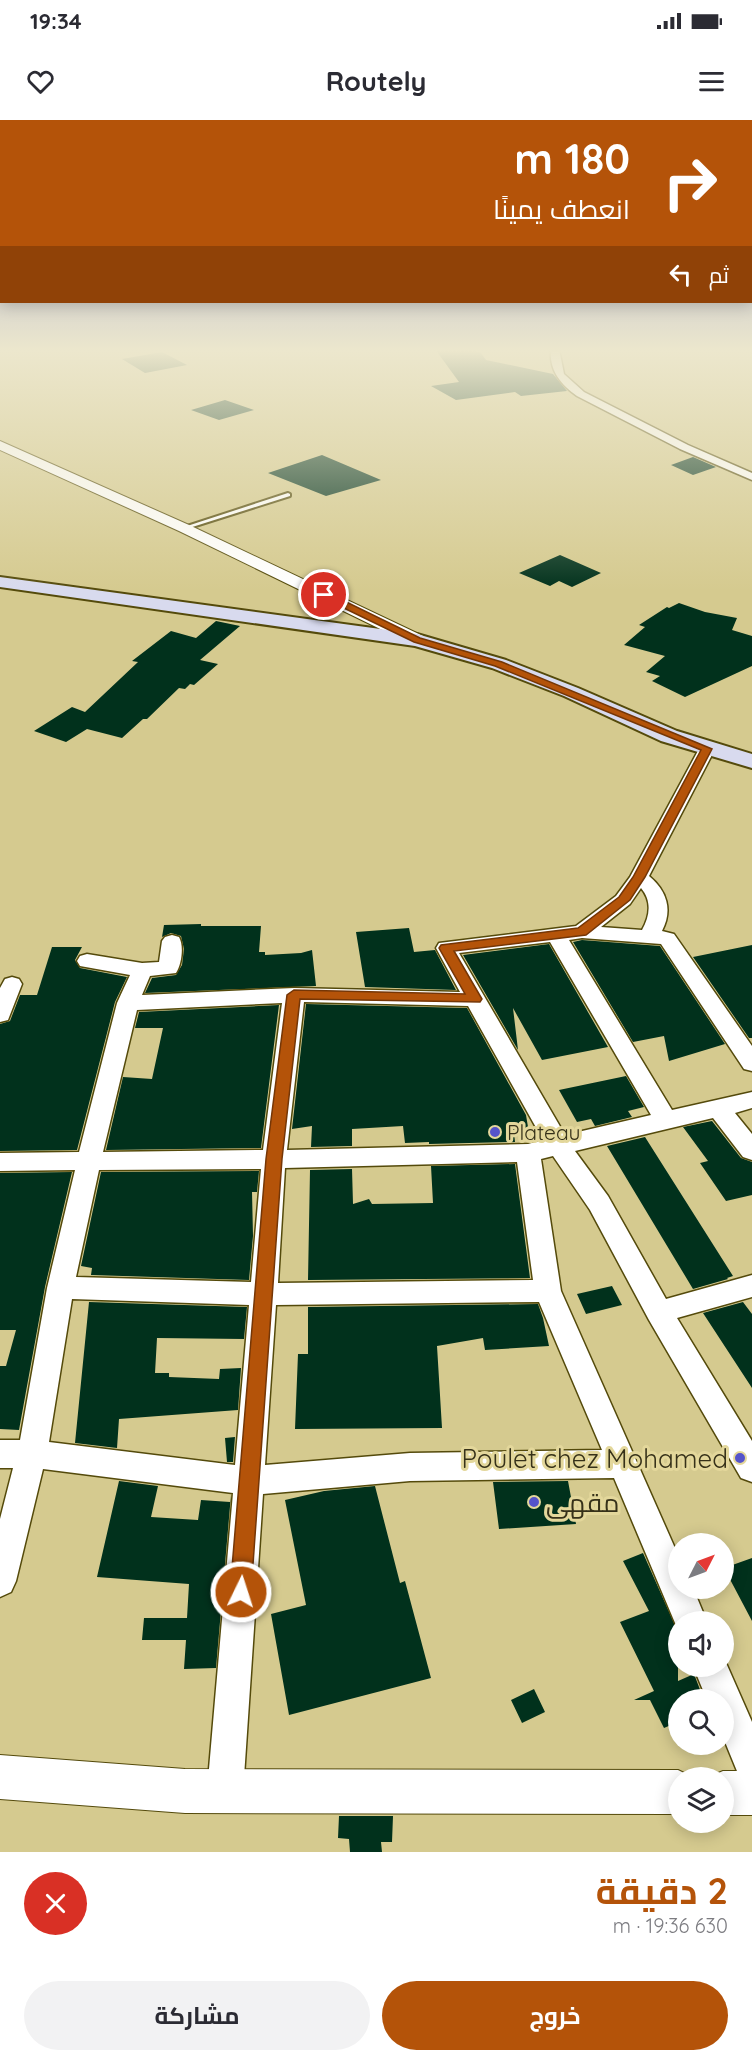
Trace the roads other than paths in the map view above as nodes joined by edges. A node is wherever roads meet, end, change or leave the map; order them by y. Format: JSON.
{"nodes":[{"id":1,"x":648,"y":430,"type":"edge"},
{"id":2,"x":0,"y":445,"type":"edge"},
{"id":3,"x":752,"y":477,"type":"edge"},
{"id":4,"x":288,"y":495,"type":"dead end"},
{"id":5,"x":184,"y":528,"type":"junction"},
{"id":6,"x":0,"y":582,"type":"edge"},
{"id":7,"x":417,"y":640,"type":"junction"},
{"id":8,"x":707,"y":749,"type":"junction"},
{"id":9,"x":752,"y":761,"type":"edge"},
{"id":10,"x":639,"y":877,"type":"junction"},
{"id":11,"x":582,"y":932,"type":"junction"},
{"id":12,"x":556,"y":935,"type":"junction"},
{"id":13,"x":648,"y":937,"type":"junction"},
{"id":14,"x":172,"y":941,"type":"dead end"},
{"id":15,"x":87,"y":961,"type":"dead end"},
{"id":16,"x":141,"y":970,"type":"junction"},
{"id":17,"x":12,"y":984,"type":"dead end"},
{"id":18,"x":294,"y":995,"type":"junction"},
{"id":19,"x":475,"y":999,"type":"junction"},
{"id":20,"x":128,"y":1003,"type":"junction"},
{"id":21,"x":0,"y":1015,"type":"edge"},
{"id":22,"x":752,"y":1063,"type":"edge"},
{"id":23,"x":752,"y":1100,"type":"edge"},
{"id":24,"x":718,"y":1108,"type":"junction"},
{"id":25,"x":666,"y":1120,"type":"junction"},
{"id":26,"x":558,"y":1145,"type":"junction"},
{"id":27,"x":752,"y":1152,"type":"edge"},
{"id":28,"x":528,"y":1153,"type":"junction"},
{"id":29,"x":274,"y":1159,"type":"junction"},
{"id":30,"x":89,"y":1161,"type":"junction"},
{"id":31,"x":0,"y":1162,"type":"edge"},
{"id":32,"x":752,"y":1286,"type":"edge"},
{"id":33,"x":60,"y":1288,"type":"junction"},
{"id":34,"x":548,"y":1290,"type":"junction"},
{"id":35,"x":264,"y":1294,"type":"junction"},
{"id":36,"x":659,"y":1312,"type":"junction"},
{"id":37,"x":0,"y":1454,"type":"edge"},
{"id":38,"x":32,"y":1454,"type":"junction"},
{"id":39,"x":624,"y":1464,"type":"junction"},
{"id":40,"x":752,"y":1468,"type":"edge"},
{"id":41,"x":249,"y":1481,"type":"junction"},
{"id":42,"x":0,"y":1581,"type":"edge"},
{"id":43,"x":686,"y":1611,"type":"edge"},
{"id":44,"x":716,"y":1677,"type":"edge"},
{"id":45,"x":752,"y":1763,"type":"edge"},
{"id":46,"x":0,"y":1777,"type":"edge"},
{"id":47,"x":225,"y":1792,"type":"junction"},
{"id":48,"x":668,"y":1792,"type":"edge"},
{"id":49,"x":734,"y":1792,"type":"edge"},
{"id":50,"x":752,"y":1792,"type":"edge"}],
"edges":[{"from":1,"to":3,"type":"street"},
{"from":2,"to":5,"type":"street"},
{"from":4,"to":5,"type":"lane"},
{"from":5,"to":7,"type":"street"},
{"from":6,"to":7,"type":"main road"},
{"from":7,"to":8,"type":"main road"},
{"from":8,"to":9,"type":"main road"},
{"from":8,"to":10,"type":"street"},
{"from":10,"to":11,"type":"street"},
{"from":10,"to":13,"type":"street"},
{"from":11,"to":12,"type":"street"},
{"from":11,"to":13,"type":"street"},
{"from":12,"to":19,"type":"street"},
{"from":12,"to":25,"type":"street"},
{"from":13,"to":22,"type":"street"},
{"from":14,"to":16,"type":"street"},
{"from":15,"to":16,"type":"street"},
{"from":16,"to":20,"type":"street"},
{"from":17,"to":21,"type":"street"},
{"from":18,"to":19,"type":"street"},
{"from":18,"to":20,"type":"street"},
{"from":18,"to":29,"type":"street"},
{"from":19,"to":26,"type":"street"},
{"from":20,"to":30,"type":"street"},
{"from":23,"to":24,"type":"street"},
{"from":24,"to":25,"type":"street"},
{"from":24,"to":27,"type":"street"},
{"from":25,"to":26,"type":"street"},
{"from":26,"to":28,"type":"street"},
{"from":26,"to":36,"type":"street"},
{"from":28,"to":29,"type":"street"},
{"from":28,"to":34,"type":"street"},
{"from":29,"to":30,"type":"street"},
{"from":29,"to":35,"type":"street"},
{"from":30,"to":31,"type":"street"},
{"from":30,"to":33,"type":"street"},
{"from":32,"to":36,"type":"street"},
{"from":33,"to":35,"type":"street"},
{"from":33,"to":38,"type":"street"},
{"from":34,"to":35,"type":"street"},
{"from":34,"to":39,"type":"street"},
{"from":35,"to":41,"type":"street"},
{"from":36,"to":40,"type":"street"},
{"from":37,"to":38,"type":"street"},
{"from":38,"to":41,"type":"street"},
{"from":38,"to":42,"type":"street"},
{"from":39,"to":41,"type":"street"},
{"from":39,"to":43,"type":"street"},
{"from":41,"to":47,"type":"street"},
{"from":44,"to":45,"type":"street"},
{"from":46,"to":47,"type":"street"},
{"from":47,"to":48,"type":"street"},
{"from":49,"to":50,"type":"street"}]}
